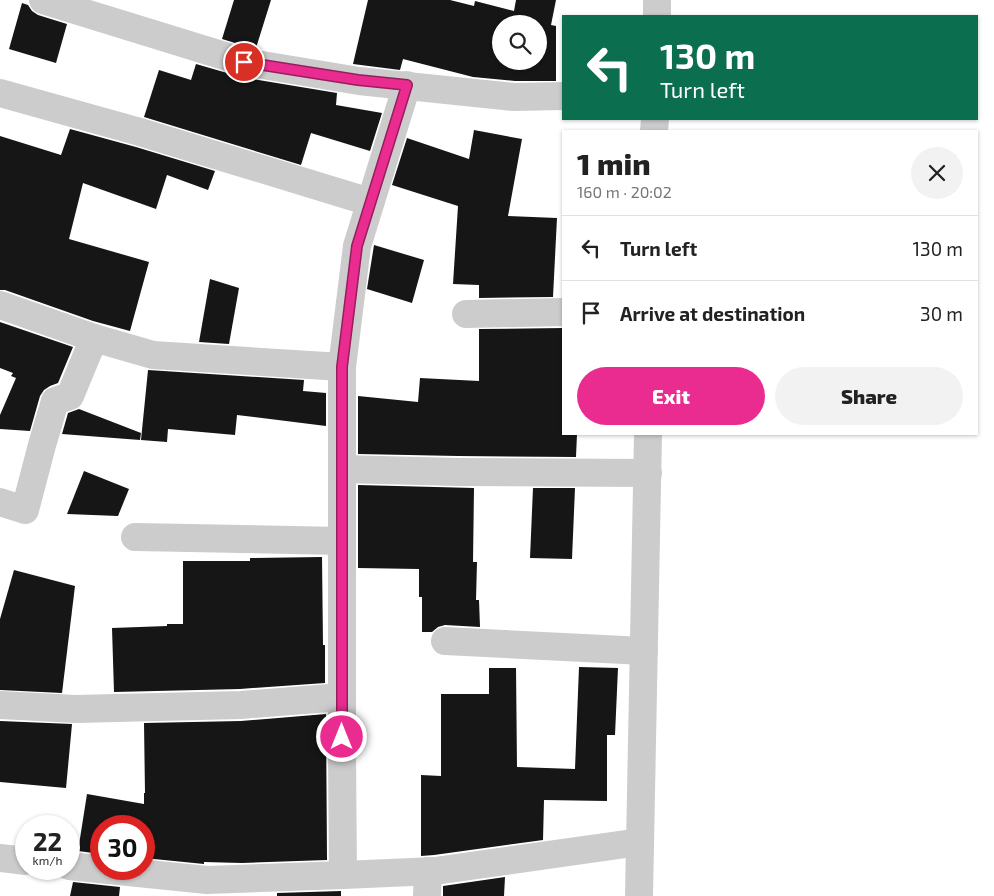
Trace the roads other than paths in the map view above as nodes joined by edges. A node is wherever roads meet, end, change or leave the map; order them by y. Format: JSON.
{"nodes":[{"id":1,"x":43,"y":0,"type":"edge"},
{"id":2,"x":657,"y":0,"type":"edge"},
{"id":3,"x":657,"y":15,"type":"edge"},
{"id":4,"x":407,"y":85,"type":"junction"},
{"id":5,"x":0,"y":93,"type":"edge"},
{"id":6,"x":562,"y":96,"type":"edge"},
{"id":7,"x":370,"y":202,"type":"junction"},
{"id":8,"x":0,"y":305,"type":"edge"},
{"id":9,"x":562,"y":312,"type":"edge"},
{"id":10,"x":466,"y":314,"type":"dead end"},
{"id":11,"x":94,"y":338,"type":"junction"},
{"id":12,"x":342,"y":367,"type":"junction"},
{"id":13,"x":648,"y":435,"type":"edge"},
{"id":14,"x":342,"y":469,"type":"junction"},
{"id":15,"x":648,"y":473,"type":"junction"},
{"id":16,"x":0,"y":502,"type":"edge"},
{"id":17,"x":135,"y":537,"type":"dead end"},
{"id":18,"x":342,"y":541,"type":"junction"},
{"id":19,"x":445,"y":641,"type":"dead end"},
{"id":20,"x":644,"y":651,"type":"junction"},
{"id":21,"x":342,"y":697,"type":"junction"},
{"id":22,"x":0,"y":704,"type":"edge"},
{"id":23,"x":640,"y":842,"type":"junction"},
{"id":24,"x":0,"y":858,"type":"edge"},
{"id":25,"x":15,"y":860,"type":"edge"},
{"id":26,"x":80,"y":867,"type":"edge"},
{"id":27,"x":343,"y":875,"type":"junction"},
{"id":28,"x":428,"y":884,"type":"edge"},
{"id":29,"x":265,"y":887,"type":"edge"},
{"id":30,"x":639,"y":896,"type":"edge"}],
"edges":[{"from":1,"to":4,"type":"street"},
{"from":2,"to":3,"type":"street"},
{"from":4,"to":6,"type":"street"},
{"from":4,"to":7,"type":"street"},
{"from":5,"to":7,"type":"street"},
{"from":7,"to":12,"type":"street"},
{"from":8,"to":11,"type":"street"},
{"from":9,"to":10,"type":"street"},
{"from":11,"to":12,"type":"street"},
{"from":11,"to":16,"type":"street"},
{"from":12,"to":14,"type":"street"},
{"from":13,"to":15,"type":"street"},
{"from":14,"to":15,"type":"street"},
{"from":14,"to":18,"type":"street"},
{"from":15,"to":20,"type":"street"},
{"from":17,"to":18,"type":"street"},
{"from":18,"to":21,"type":"street"},
{"from":19,"to":20,"type":"street"},
{"from":20,"to":23,"type":"street"},
{"from":21,"to":22,"type":"street"},
{"from":21,"to":27,"type":"street"},
{"from":23,"to":28,"type":"street"},
{"from":23,"to":30,"type":"street"},
{"from":24,"to":25,"type":"street"},
{"from":26,"to":29,"type":"street"},
{"from":27,"to":28,"type":"street"},
{"from":27,"to":29,"type":"street"}]}
